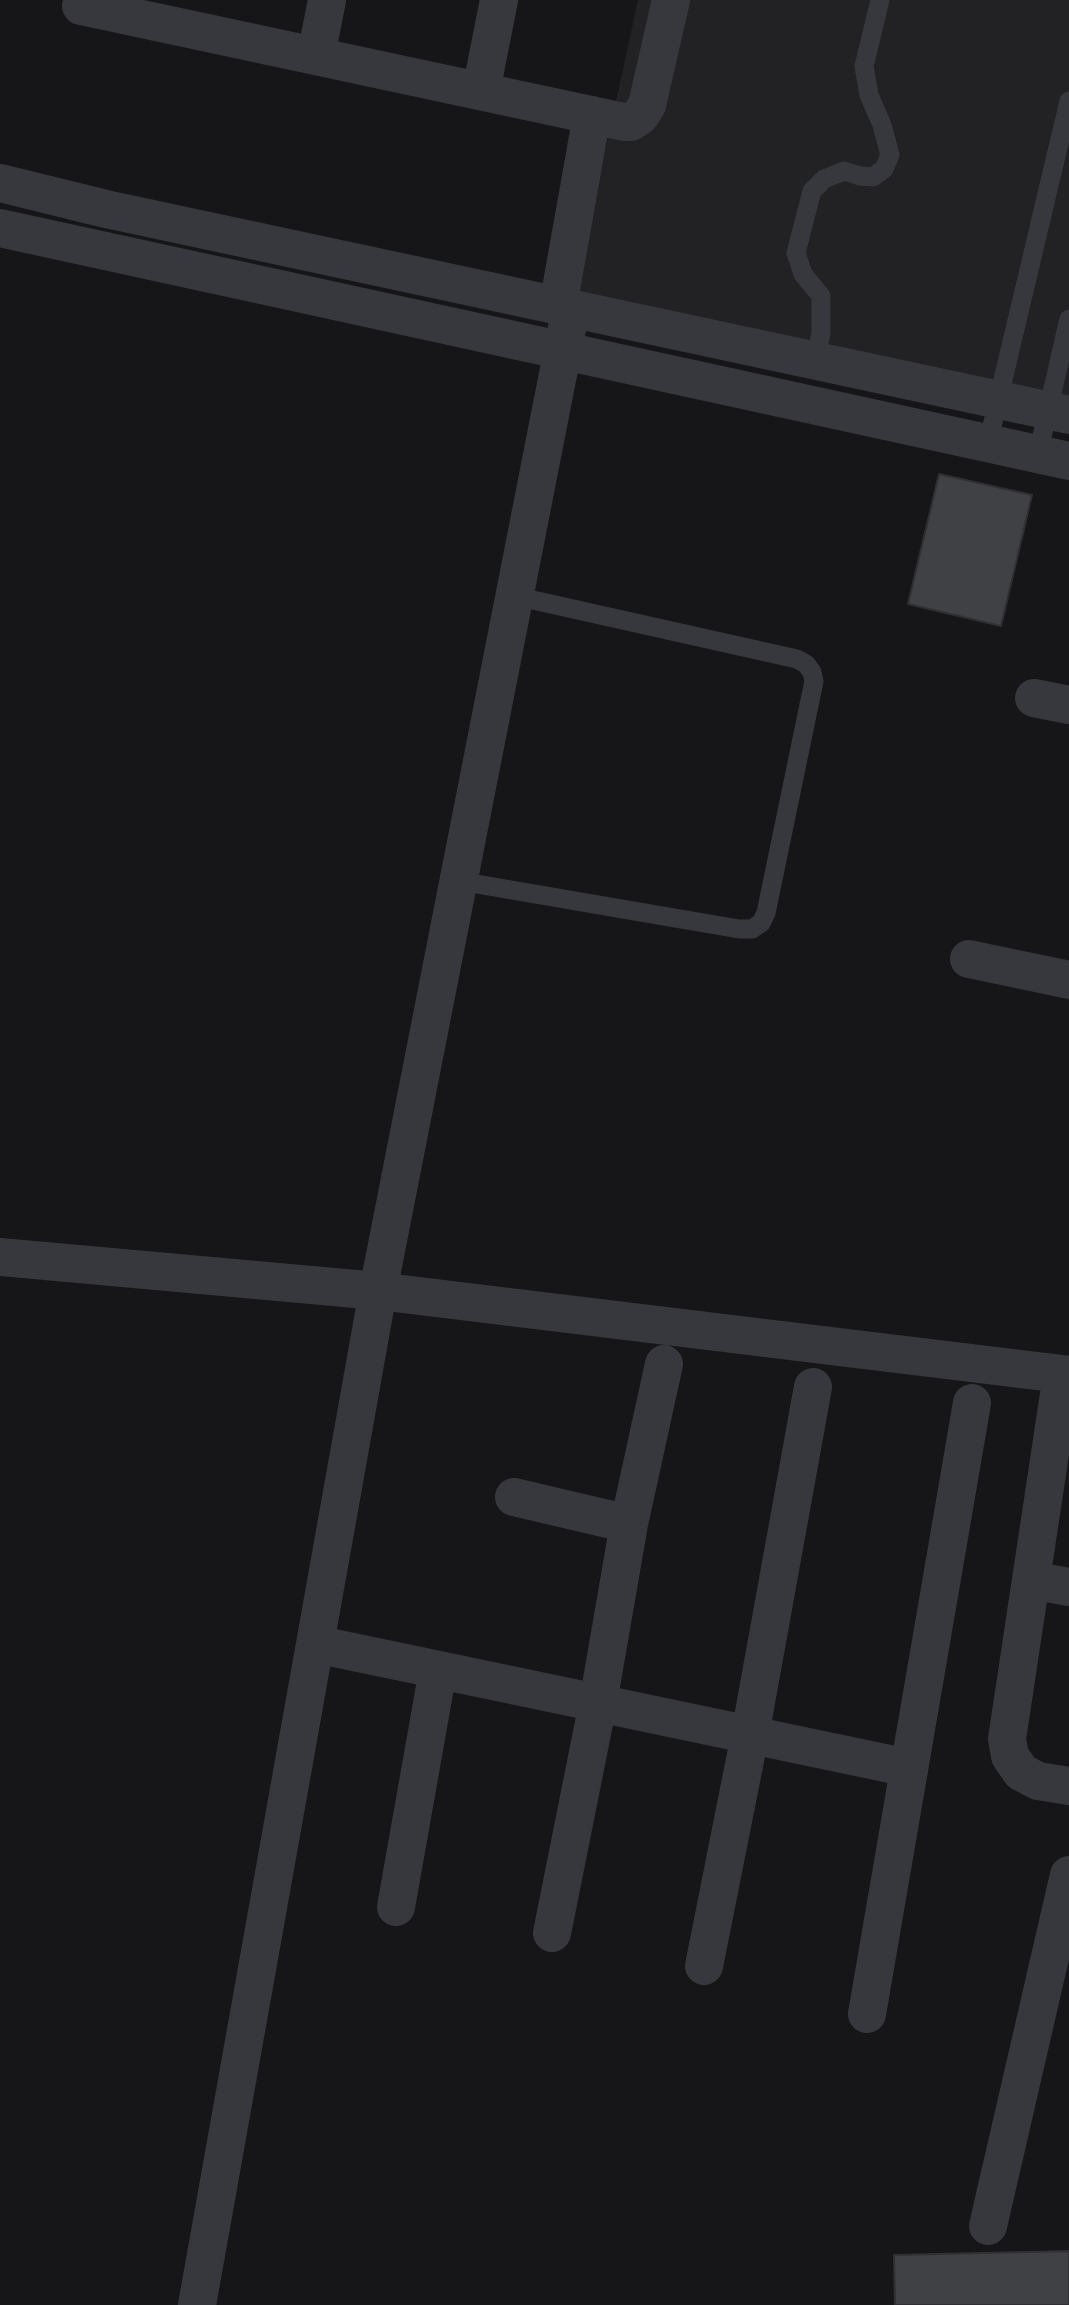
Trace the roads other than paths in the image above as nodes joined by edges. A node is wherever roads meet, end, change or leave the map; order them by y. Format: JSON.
{"nodes":[{"id":1,"x":327,"y":0,"type":"edge"},
{"id":2,"x":499,"y":0,"type":"edge"},
{"id":3,"x":671,"y":0,"type":"edge"},
{"id":4,"x":880,"y":0,"type":"edge"},
{"id":5,"x":81,"y":6,"type":"dead end"},
{"id":6,"x":156,"y":10,"type":"edge"},
{"id":7,"x":316,"y":56,"type":"junction"},
{"id":8,"x":481,"y":91,"type":"junction"},
{"id":9,"x":1069,"y":101,"type":"edge"},
{"id":10,"x":592,"y":115,"type":"junction"},
{"id":11,"x":0,"y":183,"type":"edge"},
{"id":12,"x":0,"y":228,"type":"edge"},
{"id":13,"x":564,"y":307,"type":"junction"},
{"id":14,"x":1069,"y":319,"type":"edge"},
{"id":15,"x":563,"y":350,"type":"junction"},
{"id":16,"x":815,"y":360,"type":"junction"},
{"id":17,"x":998,"y":399,"type":"junction"},
{"id":18,"x":1059,"y":412,"type":"edge"},
{"id":19,"x":988,"y":443,"type":"junction"},
{"id":20,"x":1054,"y":458,"type":"edge"},
{"id":21,"x":515,"y":596,"type":"junction"},
{"id":22,"x":459,"y":881,"type":"junction"},
{"id":23,"x":969,"y":959,"type":"dead end"},
{"id":24,"x":1069,"y":981,"type":"edge"},
{"id":25,"x":0,"y":1257,"type":"edge"},
{"id":26,"x":378,"y":1291,"type":"junction"},
{"id":27,"x":664,"y":1363,"type":"dead end"},
{"id":28,"x":1065,"y":1375,"type":"edge"},
{"id":29,"x":813,"y":1387,"type":"dead end"},
{"id":30,"x":972,"y":1403,"type":"dead end"},
{"id":31,"x":514,"y":1497,"type":"dead end"},
{"id":32,"x":629,"y":1524,"type":"junction"},
{"id":33,"x":1031,"y":1580,"type":"junction"},
{"id":34,"x":1069,"y":1587,"type":"edge"},
{"id":35,"x":315,"y":1644,"type":"junction"},
{"id":36,"x":438,"y":1670,"type":"junction"},
{"id":37,"x":598,"y":1703,"type":"junction"},
{"id":38,"x":750,"y":1735,"type":"junction"},
{"id":39,"x":909,"y":1768,"type":"junction"},
{"id":40,"x":1069,"y":1786,"type":"edge"},
{"id":41,"x":1069,"y":1875,"type":"edge"},
{"id":42,"x":396,"y":1907,"type":"dead end"},
{"id":43,"x":552,"y":1933,"type":"dead end"},
{"id":44,"x":704,"y":1966,"type":"dead end"},
{"id":45,"x":867,"y":2014,"type":"dead end"},
{"id":46,"x":988,"y":2226,"type":"dead end"},
{"id":47,"x":197,"y":2305,"type":"edge"}],
"edges":[{"from":1,"to":7,"type":"street"},
{"from":2,"to":8,"type":"street"},
{"from":3,"to":10,"type":"street"},
{"from":4,"to":16,"type":"lane"},
{"from":5,"to":6,"type":"street"},
{"from":6,"to":7,"type":"street"},
{"from":7,"to":8,"type":"street"},
{"from":8,"to":10,"type":"street"},
{"from":9,"to":17,"type":"lane"},
{"from":10,"to":13,"type":"street"},
{"from":11,"to":13,"type":"street"},
{"from":12,"to":15,"type":"street"},
{"from":13,"to":15,"type":"street"},
{"from":13,"to":16,"type":"street"},
{"from":14,"to":18,"type":"lane"},
{"from":15,"to":19,"type":"street"},
{"from":15,"to":21,"type":"street"},
{"from":16,"to":17,"type":"street"},
{"from":17,"to":18,"type":"street"},
{"from":17,"to":19,"type":"lane"},
{"from":18,"to":20,"type":"lane"},
{"from":19,"to":20,"type":"street"},
{"from":21,"to":22,"type":"street"},
{"from":21,"to":22,"type":"lane"},
{"from":22,"to":26,"type":"street"},
{"from":23,"to":24,"type":"street"},
{"from":25,"to":26,"type":"street"},
{"from":26,"to":28,"type":"street"},
{"from":26,"to":35,"type":"street"},
{"from":27,"to":32,"type":"street"},
{"from":28,"to":33,"type":"street"},
{"from":29,"to":38,"type":"street"},
{"from":30,"to":39,"type":"street"},
{"from":31,"to":32,"type":"street"},
{"from":32,"to":37,"type":"street"},
{"from":33,"to":34,"type":"street"},
{"from":33,"to":40,"type":"street"},
{"from":35,"to":36,"type":"street"},
{"from":35,"to":47,"type":"street"},
{"from":36,"to":37,"type":"street"},
{"from":36,"to":42,"type":"street"},
{"from":37,"to":38,"type":"street"},
{"from":37,"to":43,"type":"street"},
{"from":38,"to":39,"type":"street"},
{"from":38,"to":44,"type":"street"},
{"from":39,"to":45,"type":"street"},
{"from":41,"to":46,"type":"street"}]}
